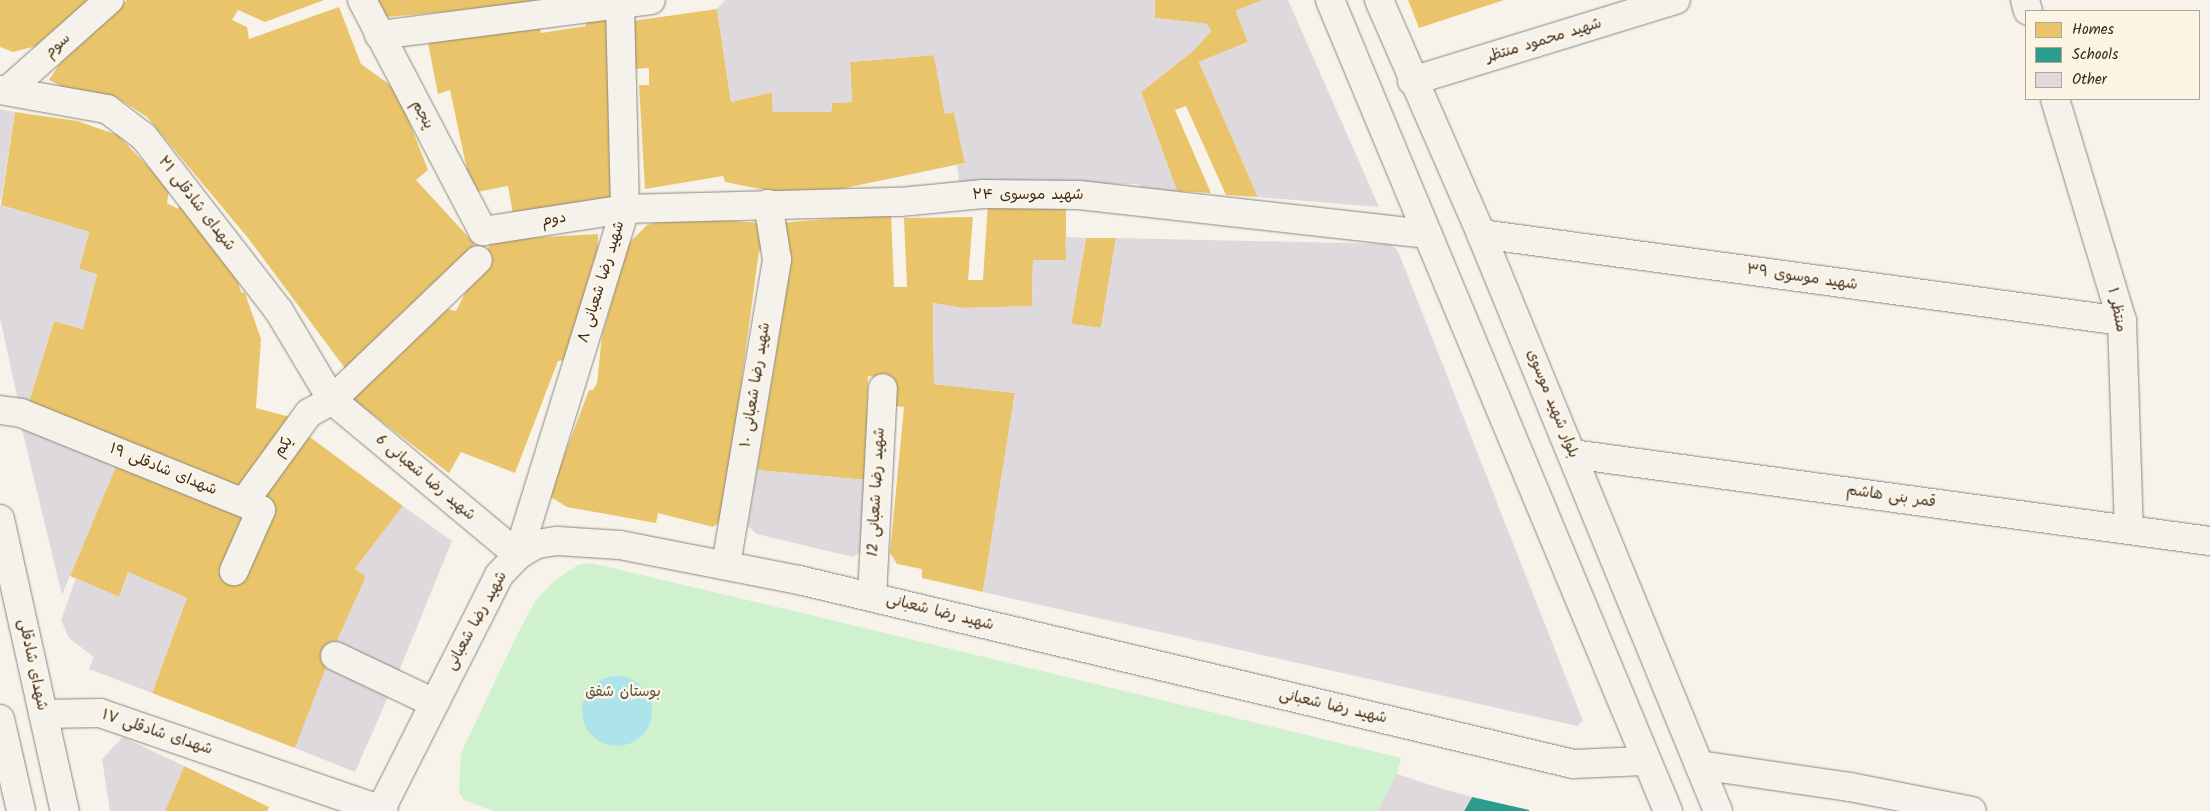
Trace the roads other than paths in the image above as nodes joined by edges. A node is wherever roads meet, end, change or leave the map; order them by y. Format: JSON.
{"nodes":[{"id":1,"x":109,"y":0,"type":"edge"},
{"id":2,"x":362,"y":0,"type":"edge"},
{"id":3,"x":651,"y":0,"type":"edge"},
{"id":4,"x":1330,"y":0,"type":"edge"},
{"id":5,"x":1379,"y":0,"type":"edge"},
{"id":6,"x":1670,"y":1,"type":"edge"},
{"id":7,"x":618,"y":3,"type":"edge"},
{"id":8,"x":380,"y":35,"type":"junction"},
{"id":9,"x":1412,"y":81,"type":"junction"},
{"id":10,"x":3,"y":90,"type":"edge"},
{"id":11,"x":1373,"y":100,"type":"junction"},
{"id":12,"x":2055,"y":100,"type":"edge"},
{"id":13,"x":768,"y":204,"type":"junction"},
{"id":14,"x":625,"y":209,"type":"junction"},
{"id":15,"x":483,"y":231,"type":"joint"},
{"id":16,"x":1428,"y":234,"type":"junction"},
{"id":17,"x":1481,"y":234,"type":"junction"},
{"id":18,"x":478,"y":260,"type":"dead end"},
{"id":19,"x":2122,"y":321,"type":"junction"},
{"id":20,"x":883,"y":388,"type":"dead end"},
{"id":21,"x":332,"y":400,"type":"junction"},
{"id":22,"x":0,"y":410,"type":"edge"},
{"id":23,"x":1572,"y":454,"type":"junction"},
{"id":24,"x":244,"y":502,"type":"junction"},
{"id":25,"x":0,"y":522,"type":"edge"},
{"id":26,"x":2129,"y":529,"type":"junction"},
{"id":27,"x":2210,"y":540,"type":"edge"},
{"id":28,"x":518,"y":555,"type":"junction"},
{"id":29,"x":726,"y":566,"type":"junction"},
{"id":30,"x":234,"y":571,"type":"dead end"},
{"id":31,"x":872,"y":596,"type":"junction"},
{"id":32,"x":335,"y":656,"type":"dead end"},
{"id":33,"x":434,"y":702,"type":"junction"},
{"id":34,"x":43,"y":714,"type":"junction"},
{"id":35,"x":0,"y":719,"type":"edge"},
{"id":36,"x":1646,"y":761,"type":"junction"},
{"id":37,"x":5,"y":763,"type":"edge"},
{"id":38,"x":1699,"y":765,"type":"junction"},
{"id":39,"x":21,"y":811,"type":"edge"},
{"id":40,"x":65,"y":811,"type":"edge"},
{"id":41,"x":381,"y":811,"type":"edge"},
{"id":42,"x":1668,"y":811,"type":"edge"},
{"id":43,"x":1718,"y":811,"type":"edge"},
{"id":44,"x":1972,"y":811,"type":"edge"}],
"edges":[{"from":1,"to":10,"type":"street","name":"سوم"},
{"from":2,"to":8,"type":"street","name":"پنجم"},
{"from":3,"to":7,"type":"street"},
{"from":4,"to":11,"type":"street"},
{"from":5,"to":9,"type":"street","name":"بلوار شهید موسوی"},
{"from":6,"to":9,"type":"street","name":"شهید محمود منتظر"},
{"from":7,"to":8,"type":"street"},
{"from":7,"to":14,"type":"street","name":"شهید رضا شعبانی ۸"},
{"from":8,"to":15,"type":"street","name":"پنجم"},
{"from":9,"to":11,"type":"street","name":"شهید محمود منتظر"},
{"from":9,"to":17,"type":"street","name":"بلوار شهید موسوی"},
{"from":10,"to":21,"type":"street","name":"شهدای شادقلی ۲۱"},
{"from":11,"to":16,"type":"street"},
{"from":12,"to":19,"type":"street","name":"منتظر ۱"},
{"from":13,"to":14,"type":"street","name":"شهید موسوی ۲۴"},
{"from":13,"to":16,"type":"street","name":"شهید موسوی ۲۴"},
{"from":13,"to":29,"type":"street","name":"شهید رضا شعبانی ۱۰"},
{"from":14,"to":15,"type":"street","name":"دوم"},
{"from":14,"to":28,"type":"street","name":"شهید رضا شعبانی ۸"},
{"from":16,"to":36,"type":"street"},
{"from":17,"to":19,"type":"street","name":"شهید موسوی ۳۹"},
{"from":17,"to":23,"type":"street","name":"بلوار شهید موسوی"},
{"from":18,"to":21,"type":"street","name":"یکم"},
{"from":19,"to":26,"type":"street","name":"منتظر ۱"},
{"from":20,"to":31,"type":"street","name":"شهید رضا شعبانی 12"},
{"from":21,"to":24,"type":"street","name":"یکم"},
{"from":21,"to":28,"type":"street","name":"شهید رضا شعبانی 6"},
{"from":22,"to":24,"type":"street","name":"شهدای شادقلی ۱۹"},
{"from":23,"to":26,"type":"street","name":"قمر بنی هاشم"},
{"from":23,"to":38,"type":"street","name":"بلوار شهید موسوی"},
{"from":24,"to":30,"type":"street","name":"شهدای شادقلی ۱۹"},
{"from":25,"to":34,"type":"street","name":"شهدای شادقلی"},
{"from":26,"to":27,"type":"street","name":"قمر بنی هاشم"},
{"from":28,"to":29,"type":"street","name":"شهید رضا شعبانی"},
{"from":28,"to":33,"type":"street","name":"شهید رضا شعبانی"},
{"from":29,"to":31,"type":"street","name":"شهید رضا شعبانی"},
{"from":31,"to":36,"type":"street","name":"شهید رضا شعبانی"},
{"from":32,"to":33,"type":"street"},
{"from":33,"to":41,"type":"street","name":"شهید رضا شعبانی"},
{"from":34,"to":40,"type":"street","name":"شهدای شادقلی"},
{"from":34,"to":41,"type":"street","name":"شهدای شادقلی ۱۷"},
{"from":35,"to":37,"type":"street"},
{"from":36,"to":42,"type":"street"},
{"from":37,"to":39,"type":"street"},
{"from":38,"to":43,"type":"street","name":"بلوار شهید موسوی"},
{"from":38,"to":44,"type":"street"}]}
